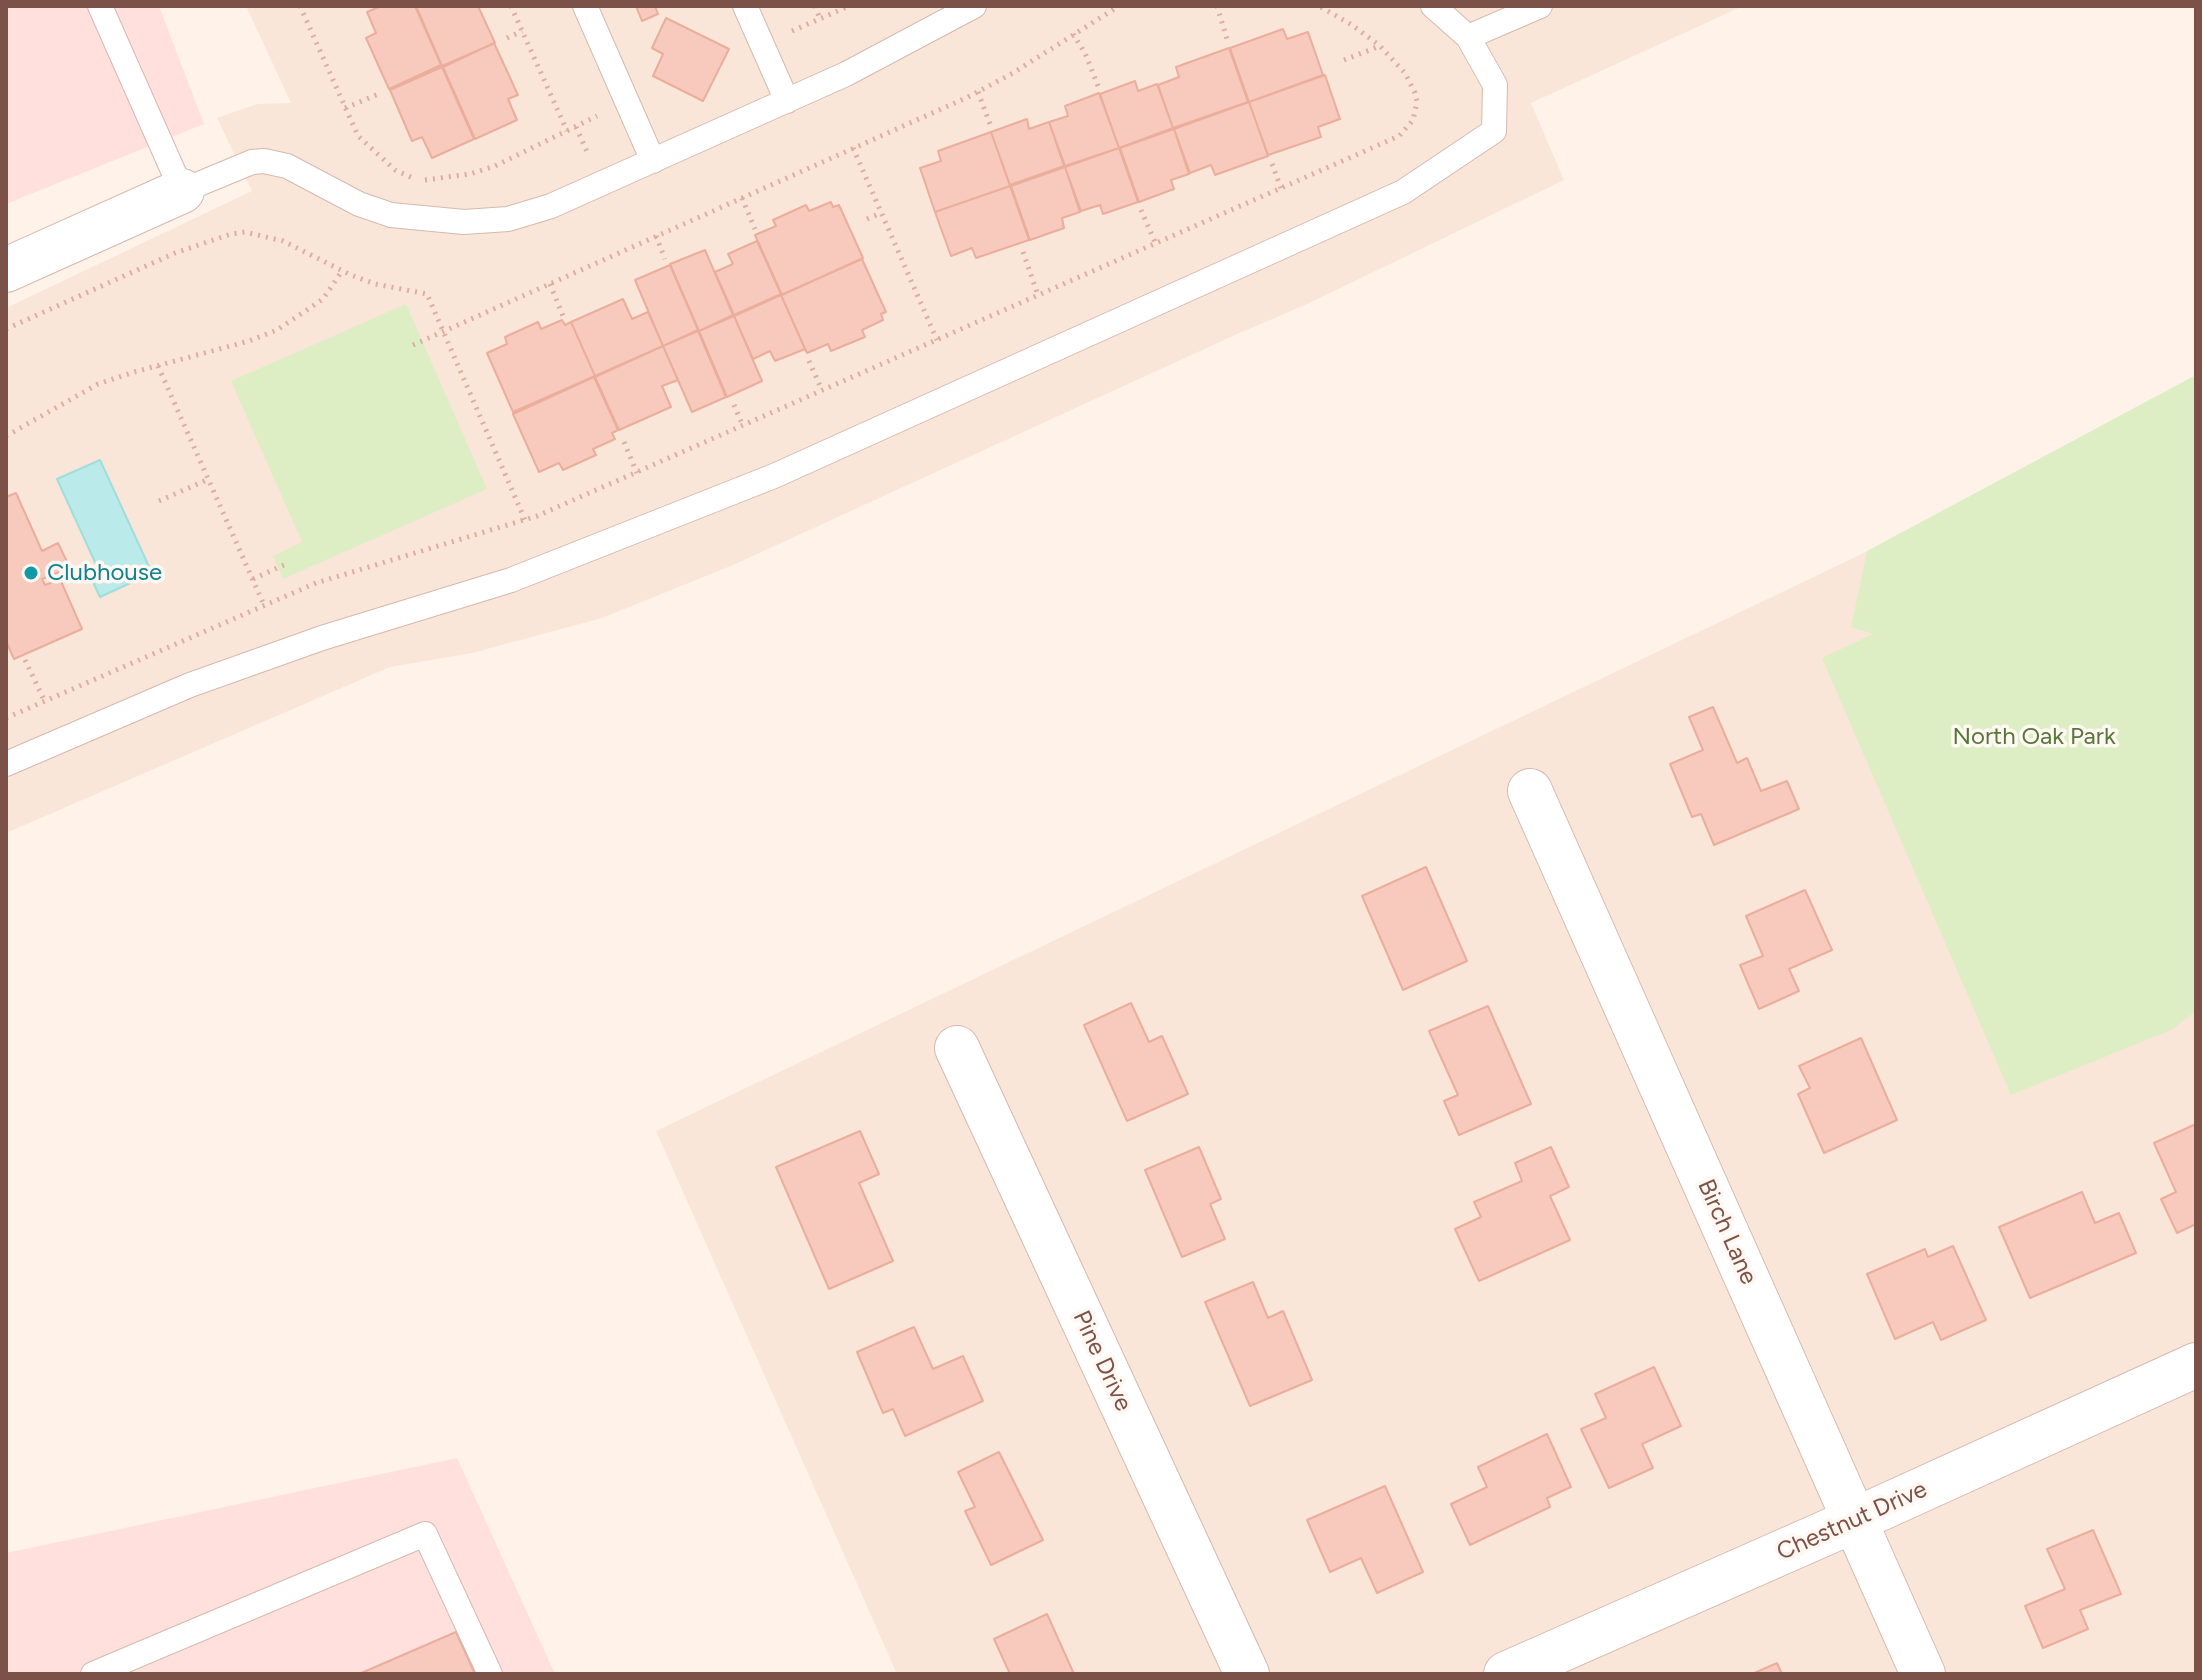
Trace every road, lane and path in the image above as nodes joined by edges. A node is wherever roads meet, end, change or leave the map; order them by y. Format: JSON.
{"nodes":[{"id":1,"x":100,"y":6,"type":"edge"},
{"id":2,"x":300,"y":6,"type":"edge"},
{"id":3,"x":511,"y":6,"type":"edge"},
{"id":4,"x":585,"y":6,"type":"edge"},
{"id":5,"x":745,"y":6,"type":"edge"},
{"id":6,"x":815,"y":6,"type":"edge"},
{"id":7,"x":849,"y":6,"type":"edge"},
{"id":8,"x":974,"y":6,"type":"edge"},
{"id":9,"x":1119,"y":6,"type":"edge"},
{"id":10,"x":1217,"y":6,"type":"edge"},
{"id":11,"x":1319,"y":6,"type":"edge"},
{"id":12,"x":1433,"y":6,"type":"edge"},
{"id":13,"x":1540,"y":6,"type":"edge"},
{"id":14,"x":820,"y":19,"type":"junction"},
{"id":15,"x":522,"y":31,"type":"junction"},
{"id":16,"x":1073,"y":34,"type":"junction"},
{"id":17,"x":1468,"y":37,"type":"junction"},
{"id":18,"x":507,"y":38,"type":"dead end"},
{"id":19,"x":1227,"y":39,"type":"dead end"},
{"id":20,"x":762,"y":44,"type":"junction"},
{"id":21,"x":1380,"y":46,"type":"junction"},
{"id":22,"x":1344,"y":60,"type":"dead end"},
{"id":23,"x":1098,"y":86,"type":"dead end"},
{"id":24,"x":978,"y":92,"type":"junction"},
{"id":25,"x":381,"y":93,"type":"dead end"},
{"id":26,"x":787,"y":101,"type":"junction"},
{"id":27,"x":627,"y":102,"type":"junction"},
{"id":28,"x":345,"y":108,"type":"junction"},
{"id":29,"x":990,"y":124,"type":"dead end"},
{"id":30,"x":567,"y":131,"type":"junction"},
{"id":31,"x":853,"y":148,"type":"junction"},
{"id":32,"x":491,"y":158,"type":"dead end"},
{"id":33,"x":653,"y":161,"type":"junction"},
{"id":34,"x":1272,"y":164,"type":"dead end"},
{"id":35,"x":495,"y":166,"type":"junction"},
{"id":36,"x":1281,"y":188,"type":"junction"},
{"id":37,"x":182,"y":191,"type":"junction"},
{"id":38,"x":742,"y":198,"type":"junction"},
{"id":39,"x":1141,"y":210,"type":"dead end"},
{"id":40,"x":882,"y":213,"type":"junction"},
{"id":41,"x":867,"y":219,"type":"dead end"},
{"id":42,"x":755,"y":229,"type":"dead end"},
{"id":43,"x":656,"y":236,"type":"junction"},
{"id":44,"x":1155,"y":243,"type":"junction"},
{"id":45,"x":1023,"y":252,"type":"dead end"},
{"id":46,"x":665,"y":259,"type":"dead end"},
{"id":47,"x":6,"y":270,"type":"edge"},
{"id":48,"x":342,"y":271,"type":"junction"},
{"id":49,"x":550,"y":284,"type":"junction"},
{"id":50,"x":1038,"y":295,"type":"junction"},
{"id":51,"x":563,"y":316,"type":"dead end"},
{"id":52,"x":6,"y":329,"type":"edge"},
{"id":53,"x":442,"y":332,"type":"junction"},
{"id":54,"x":937,"y":340,"type":"junction"},
{"id":55,"x":413,"y":345,"type":"dead end"},
{"id":56,"x":809,"y":361,"type":"dead end"},
{"id":57,"x":158,"y":366,"type":"junction"},
{"id":58,"x":822,"y":390,"type":"junction"},
{"id":59,"x":734,"y":405,"type":"dead end"},
{"id":60,"x":743,"y":426,"type":"junction"},
{"id":61,"x":6,"y":436,"type":"edge"},
{"id":62,"x":624,"y":442,"type":"dead end"},
{"id":63,"x":637,"y":473,"type":"junction"},
{"id":64,"x":209,"y":479,"type":"junction"},
{"id":65,"x":159,"y":501,"type":"dead end"},
{"id":66,"x":525,"y":520,"type":"junction"},
{"id":67,"x":286,"y":564,"type":"dead end"},
{"id":68,"x":253,"y":579,"type":"junction"},
{"id":69,"x":264,"y":605,"type":"junction"},
{"id":70,"x":25,"y":660,"type":"dead end"},
{"id":71,"x":45,"y":702,"type":"junction"},
{"id":72,"x":6,"y":718,"type":"edge"},
{"id":73,"x":6,"y":764,"type":"edge"},
{"id":74,"x":1530,"y":791,"type":"dead end"},
{"id":75,"x":957,"y":1048,"type":"dead end"},
{"id":76,"x":2196,"y":1365,"type":"edge"},
{"id":77,"x":1855,"y":1520,"type":"junction"},
{"id":78,"x":93,"y":1674,"type":"edge"},
{"id":79,"x":490,"y":1674,"type":"edge"},
{"id":80,"x":1247,"y":1674,"type":"edge"},
{"id":81,"x":1506,"y":1674,"type":"edge"},
{"id":82,"x":1923,"y":1674,"type":"edge"}],
"edges":[{"from":1,"to":37,"type":"lane"},
{"from":2,"to":28,"type":"path"},
{"from":3,"to":15,"type":"path"},
{"from":4,"to":27,"type":"lane"},
{"from":5,"to":20,"type":"lane"},
{"from":6,"to":14,"type":"path"},
{"from":7,"to":14,"type":"path"},
{"from":8,"to":26,"type":"lane"},
{"from":9,"to":16,"type":"path"},
{"from":10,"to":19,"type":"path"},
{"from":11,"to":21,"type":"path"},
{"from":12,"to":17,"type":"lane"},
{"from":13,"to":17,"type":"lane"},
{"from":14,"to":20,"type":"path"},
{"from":15,"to":18,"type":"path"},
{"from":15,"to":30,"type":"path"},
{"from":16,"to":23,"type":"path"},
{"from":16,"to":24,"type":"path"},
{"from":17,"to":73,"type":"lane"},
{"from":20,"to":26,"type":"lane"},
{"from":21,"to":22,"type":"path"},
{"from":21,"to":36,"type":"path"},
{"from":24,"to":29,"type":"path"},
{"from":24,"to":31,"type":"path"},
{"from":25,"to":28,"type":"path"},
{"from":26,"to":33,"type":"lane"},
{"from":27,"to":30,"type":"path"},
{"from":27,"to":33,"type":"lane"},
{"from":28,"to":35,"type":"path"},
{"from":30,"to":35,"type":"path"},
{"from":31,"to":38,"type":"path"},
{"from":31,"to":40,"type":"path"},
{"from":32,"to":35,"type":"path"},
{"from":33,"to":37,"type":"lane"},
{"from":34,"to":36,"type":"path"},
{"from":36,"to":44,"type":"path"},
{"from":37,"to":47,"type":"street"},
{"from":38,"to":42,"type":"path"},
{"from":38,"to":43,"type":"path"},
{"from":39,"to":44,"type":"path"},
{"from":40,"to":41,"type":"path"},
{"from":40,"to":54,"type":"path"},
{"from":43,"to":46,"type":"path"},
{"from":43,"to":49,"type":"path"},
{"from":44,"to":50,"type":"path"},
{"from":45,"to":50,"type":"path"},
{"from":48,"to":52,"type":"path"},
{"from":48,"to":53,"type":"path"},
{"from":48,"to":57,"type":"path"},
{"from":49,"to":51,"type":"path"},
{"from":49,"to":53,"type":"path"},
{"from":50,"to":54,"type":"path"},
{"from":53,"to":55,"type":"path"},
{"from":53,"to":66,"type":"path"},
{"from":54,"to":58,"type":"path"},
{"from":56,"to":58,"type":"path"},
{"from":57,"to":61,"type":"path"},
{"from":57,"to":64,"type":"path"},
{"from":58,"to":60,"type":"path"},
{"from":59,"to":60,"type":"path"},
{"from":60,"to":63,"type":"path"},
{"from":62,"to":63,"type":"path"},
{"from":63,"to":66,"type":"path"},
{"from":64,"to":65,"type":"path"},
{"from":64,"to":68,"type":"path"},
{"from":66,"to":69,"type":"path"},
{"from":67,"to":68,"type":"path"},
{"from":68,"to":69,"type":"path"},
{"from":69,"to":71,"type":"path"},
{"from":70,"to":71,"type":"path"},
{"from":71,"to":72,"type":"path"},
{"from":74,"to":77,"type":"street","name":"Birch Lane"},
{"from":75,"to":80,"type":"street","name":"Pine Drive"},
{"from":76,"to":77,"type":"street","name":"Chestnut Drive"},
{"from":77,"to":81,"type":"street","name":"Chestnut Drive"},
{"from":77,"to":82,"type":"street","name":"Birch Lane"},
{"from":78,"to":79,"type":"lane"}]}
